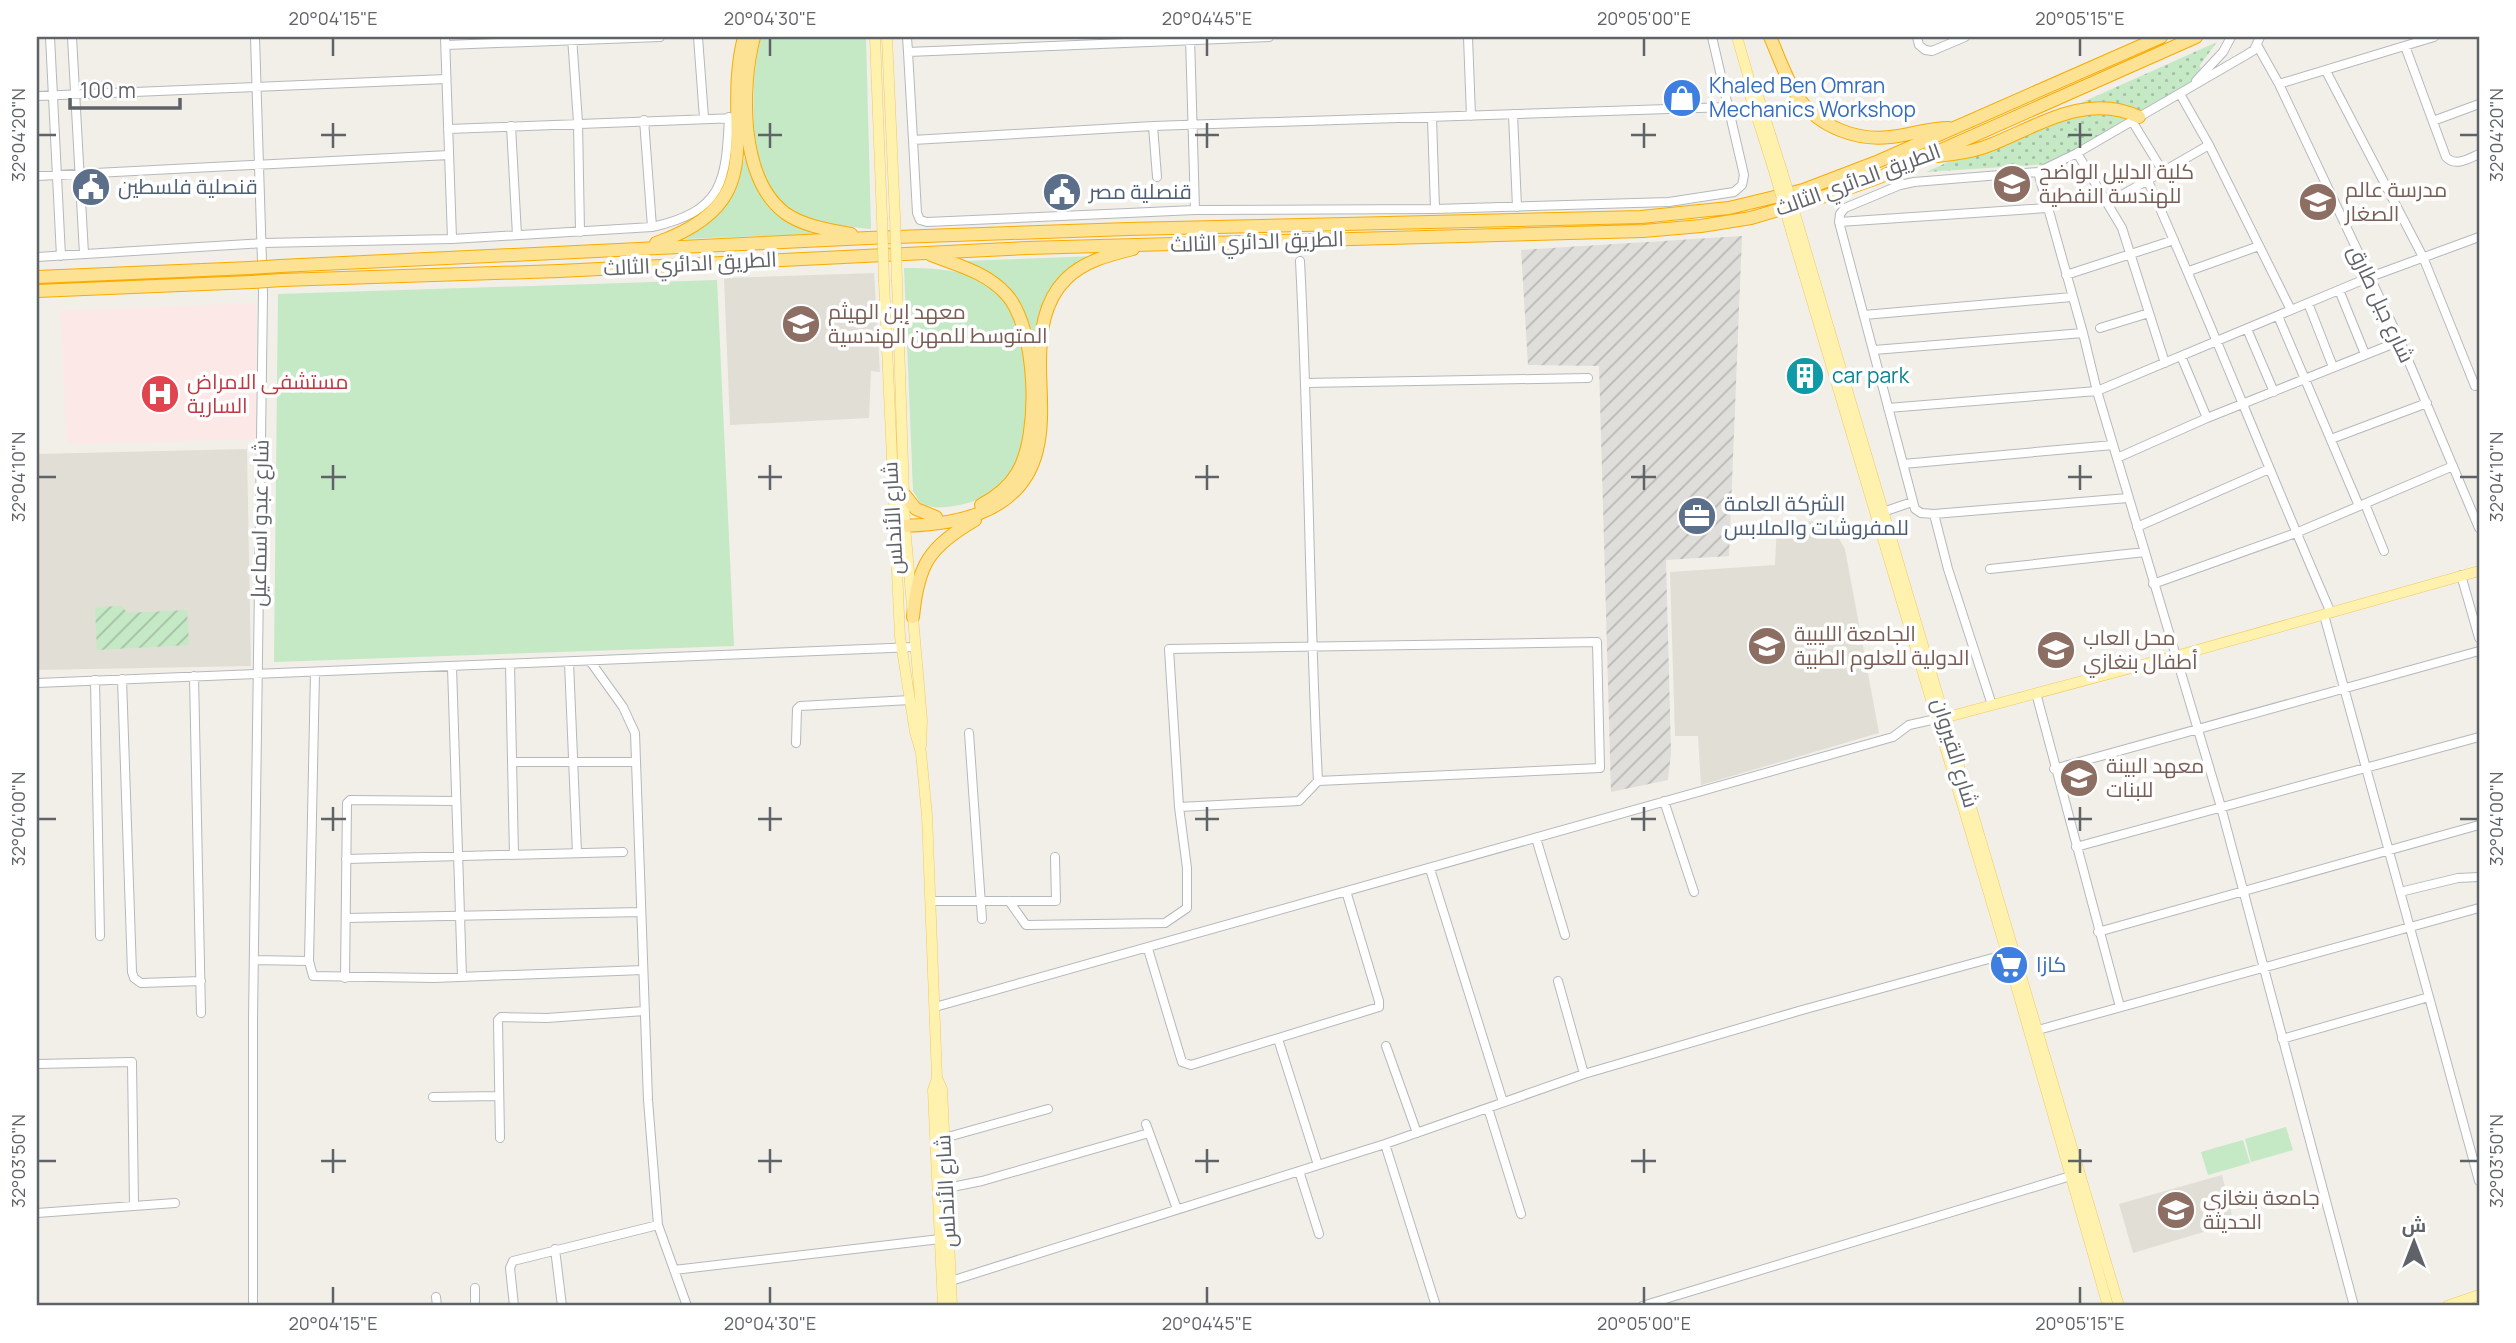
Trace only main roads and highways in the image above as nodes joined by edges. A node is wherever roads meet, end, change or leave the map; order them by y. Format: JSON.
{"nodes":[{"id":1,"x":744,"y":37,"type":"edge"},
{"id":2,"x":754,"y":37,"type":"edge"},
{"id":3,"x":875,"y":37,"type":"edge"},
{"id":4,"x":887,"y":37,"type":"edge"},
{"id":5,"x":1737,"y":37,"type":"edge"},
{"id":6,"x":1770,"y":37,"type":"edge"},
{"id":7,"x":2161,"y":37,"type":"edge"},
{"id":8,"x":2196,"y":37,"type":"edge"},
{"id":9,"x":2135,"y":119,"type":"road end"},
{"id":10,"x":1956,"y":128,"type":"junction"},
{"id":11,"x":1926,"y":157,"type":"junction"},
{"id":12,"x":1796,"y":232,"type":"junction"},
{"id":13,"x":868,"y":238,"type":"junction"},
{"id":14,"x":1150,"y":244,"type":"junction"},
{"id":15,"x":641,"y":248,"type":"junction"},
{"id":16,"x":924,"y":253,"type":"junction"},
{"id":17,"x":37,"y":277,"type":"edge"},
{"id":18,"x":37,"y":291,"type":"edge"},
{"id":19,"x":904,"y":494,"type":"junction"},
{"id":20,"x":999,"y":505,"type":"junction"},
{"id":21,"x":936,"y":517,"type":"junction"},
{"id":22,"x":899,"y":522,"type":"junction"},
{"id":23,"x":2479,"y":571,"type":"edge"},
{"id":24,"x":913,"y":617,"type":"junction"},
{"id":25,"x":1940,"y":718,"type":"junction"},
{"id":26,"x":921,"y":753,"type":"junction"},
{"id":27,"x":937,"y":1077,"type":"junction"},
{"id":28,"x":2075,"y":1175,"type":"junction"},
{"id":29,"x":2479,"y":1295,"type":"edge"},
{"id":30,"x":943,"y":1306,"type":"edge"},
{"id":31,"x":952,"y":1306,"type":"edge"},
{"id":32,"x":2108,"y":1306,"type":"edge"},
{"id":33,"x":2119,"y":1306,"type":"edge"},
{"id":34,"x":2447,"y":1306,"type":"edge"}],
"edges":[{"from":1,"to":15,"type":"highway"},
{"from":2,"to":13,"type":"highway"},
{"from":3,"to":22,"type":"main road","name":"شارع الأندلس","bridge":true},
{"from":4,"to":19,"type":"main road","name":"شارع الأندلس","bridge":true},
{"from":5,"to":12,"type":"main road","name":"شارع القيروان","bridge":true},
{"from":6,"to":10,"type":"highway"},
{"from":7,"to":10,"type":"highway","name":"الطريق الدائري الثالث"},
{"from":8,"to":11,"type":"highway","name":"الطريق الدائري الثالث"},
{"from":9,"to":11,"type":"highway"},
{"from":10,"to":13,"type":"highway","name":"الطريق الدائري الثالث"},
{"from":11,"to":14,"type":"highway","name":"الطريق الدائري الثالث"},
{"from":12,"to":25,"type":"main road","name":"شارع القيروان"},
{"from":12,"to":25,"type":"main road","name":"شارع القيروان"},
{"from":13,"to":15,"type":"highway","name":"الطريق الدائري الثالث"},
{"from":14,"to":16,"type":"highway","name":"الطريق الدائري الثالث"},
{"from":14,"to":20,"type":"highway"},
{"from":15,"to":17,"type":"highway","name":"الطريق الدائري الثالث","bridge":true},
{"from":16,"to":18,"type":"highway","name":"الطريق الدائري الثالث","bridge":true},
{"from":16,"to":21,"type":"highway"},
{"from":19,"to":21,"type":"highway"},
{"from":19,"to":22,"type":"main road","name":"شارع الأندلس"},
{"from":20,"to":22,"type":"highway"},
{"from":20,"to":24,"type":"highway"},
{"from":21,"to":22,"type":"highway"},
{"from":22,"to":24,"type":"main road","name":"شارع الأندلس"},
{"from":22,"to":26,"type":"main road","name":"شارع الأندلس"},
{"from":23,"to":25,"type":"main road"},
{"from":24,"to":26,"type":"main road","name":"شارع الأندلس"},
{"from":25,"to":28,"type":"main road","name":"شارع القيروان"},
{"from":25,"to":28,"type":"main road","name":"شارع القيروان"},
{"from":26,"to":27,"type":"main road","name":"شارع الأندلس"},
{"from":27,"to":30,"type":"main road","name":"شارع الأندلس"},
{"from":27,"to":31,"type":"main road","name":"شارع الأندلس"},
{"from":28,"to":32,"type":"main road","name":"شارع القيروان"},
{"from":28,"to":33,"type":"main road","name":"شارع القيروان"},
{"from":29,"to":34,"type":"main road"}]}
